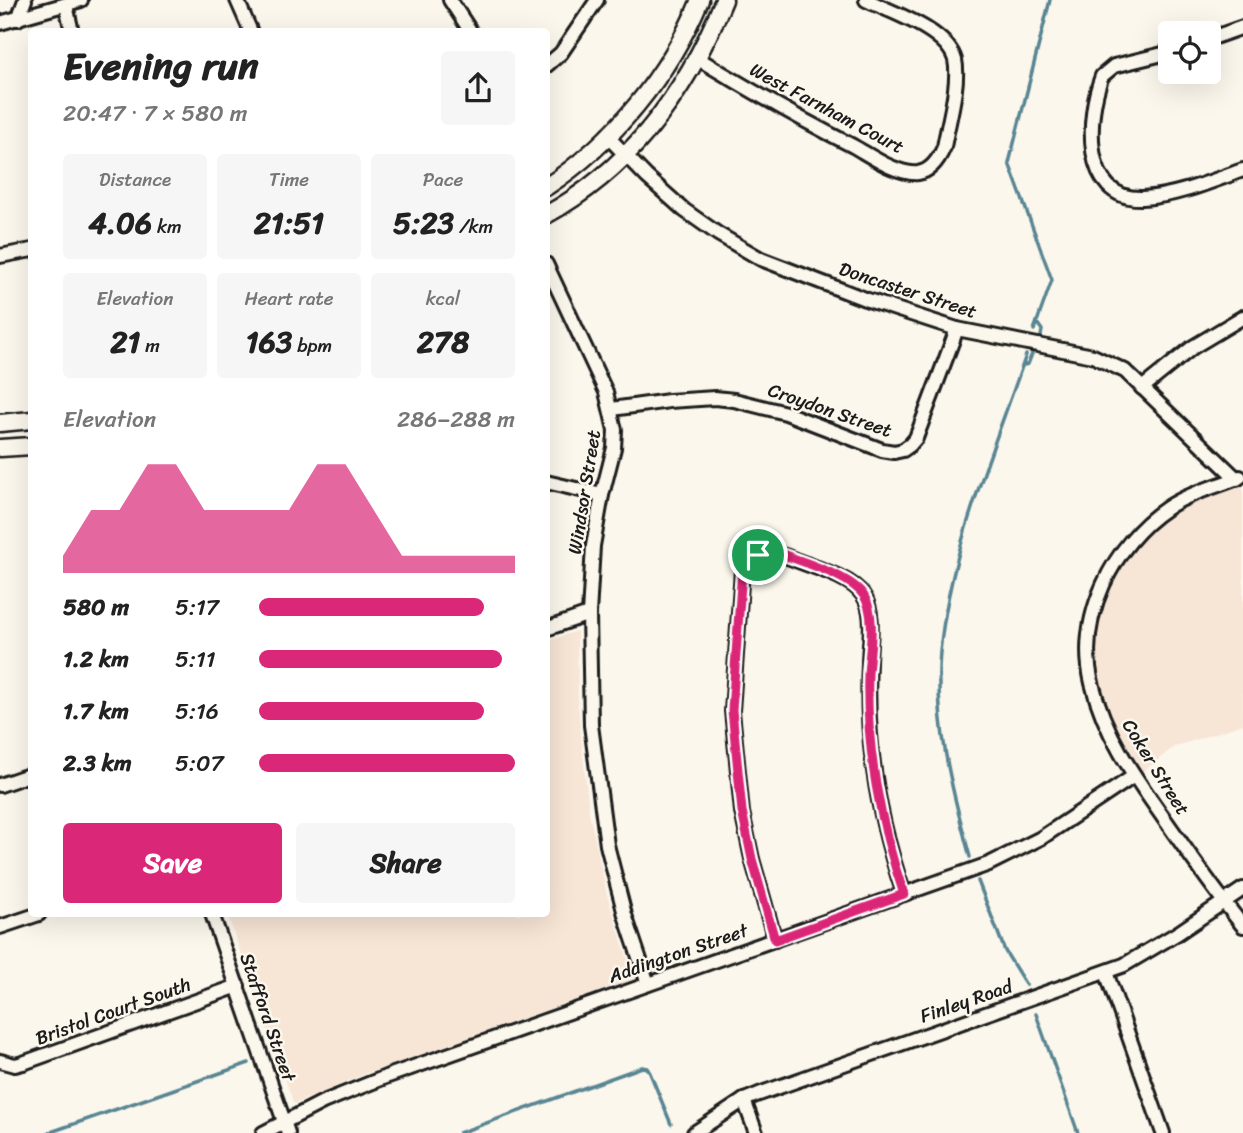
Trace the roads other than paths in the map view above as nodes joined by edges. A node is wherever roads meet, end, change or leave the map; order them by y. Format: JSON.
{"nodes":[{"id":1,"x":25,"y":0,"type":"edge"},
{"id":2,"x":81,"y":0,"type":"edge"},
{"id":3,"x":237,"y":0,"type":"edge"},
{"id":4,"x":450,"y":0,"type":"edge"},
{"id":5,"x":597,"y":0,"type":"edge"},
{"id":6,"x":700,"y":0,"type":"edge"},
{"id":7,"x":724,"y":0,"type":"edge"},
{"id":8,"x":866,"y":0,"type":"edge"},
{"id":9,"x":66,"y":5,"type":"junction"},
{"id":10,"x":18,"y":19,"type":"junction"},
{"id":11,"x":0,"y":23,"type":"edge"},
{"id":12,"x":1243,"y":27,"type":"edge"},
{"id":13,"x":71,"y":28,"type":"edge"},
{"id":14,"x":249,"y":28,"type":"edge"},
{"id":15,"x":468,"y":28,"type":"edge"},
{"id":16,"x":1221,"y":34,"type":"edge"},
{"id":17,"x":1158,"y":55,"type":"edge"},
{"id":18,"x":697,"y":58,"type":"junction"},
{"id":19,"x":550,"y":63,"type":"edge"},
{"id":20,"x":608,"y":137,"type":"junction"},
{"id":21,"x":627,"y":155,"type":"junction"},
{"id":22,"x":1243,"y":170,"type":"edge"},
{"id":23,"x":550,"y":184,"type":"edge"},
{"id":24,"x":550,"y":212,"type":"edge"},
{"id":25,"x":28,"y":251,"type":"edge"},
{"id":26,"x":0,"y":256,"type":"edge"},
{"id":27,"x":550,"y":273,"type":"edge"},
{"id":28,"x":1243,"y":317,"type":"edge"},
{"id":29,"x":957,"y":329,"type":"junction"},
{"id":30,"x":1142,"y":388,"type":"junction"},
{"id":31,"x":612,"y":409,"type":"junction"},
{"id":32,"x":28,"y":420,"type":"edge"},
{"id":33,"x":0,"y":423,"type":"edge"},
{"id":34,"x":28,"y":446,"type":"edge"},
{"id":35,"x":0,"y":448,"type":"edge"},
{"id":36,"x":1240,"y":478,"type":"edge"},
{"id":37,"x":550,"y":483,"type":"edge"},
{"id":38,"x":602,"y":495,"type":"junction"},
{"id":39,"x":589,"y":614,"type":"junction"},
{"id":40,"x":550,"y":628,"type":"edge"},
{"id":41,"x":28,"y":776,"type":"edge"},
{"id":42,"x":1134,"y":776,"type":"junction"},
{"id":43,"x":0,"y":786,"type":"edge"},
{"id":44,"x":1243,"y":889,"type":"edge"},
{"id":45,"x":904,"y":894,"type":"junction"},
{"id":46,"x":1223,"y":902,"type":"junction"},
{"id":47,"x":30,"y":917,"type":"edge"},
{"id":48,"x":213,"y":917,"type":"edge"},
{"id":49,"x":1243,"y":926,"type":"edge"},
{"id":50,"x":0,"y":927,"type":"edge"},
{"id":51,"x":775,"y":940,"type":"junction"},
{"id":52,"x":1106,"y":972,"type":"junction"},
{"id":53,"x":648,"y":984,"type":"junction"},
{"id":54,"x":238,"y":986,"type":"junction"},
{"id":55,"x":0,"y":1061,"type":"edge"},
{"id":56,"x":744,"y":1100,"type":"junction"},
{"id":57,"x":286,"y":1128,"type":"edge"},
{"id":58,"x":263,"y":1133,"type":"edge"},
{"id":59,"x":694,"y":1133,"type":"edge"},
{"id":60,"x":756,"y":1133,"type":"edge"},
{"id":61,"x":1163,"y":1133,"type":"edge"}],
"edges":[{"from":1,"to":10,"type":"street"},
{"from":2,"to":9,"type":"street"},
{"from":3,"to":14,"type":"street"},
{"from":4,"to":15,"type":"street"},
{"from":5,"to":19,"type":"street"},
{"from":6,"to":20,"type":"main road"},
{"from":7,"to":18,"type":"main road"},
{"from":8,"to":18,"type":"street","name":"West Farnham Court"},
{"from":9,"to":10,"type":"street"},
{"from":9,"to":13,"type":"street"},
{"from":10,"to":11,"type":"street"},
{"from":12,"to":16,"type":"street"},
{"from":17,"to":22,"type":"street"},
{"from":18,"to":21,"type":"main road"},
{"from":20,"to":21,"type":"street","name":"Doncaster Street"},
{"from":20,"to":23,"type":"main road"},
{"from":21,"to":24,"type":"main road"},
{"from":21,"to":29,"type":"street","name":"Doncaster Street"},
{"from":25,"to":26,"type":"street"},
{"from":27,"to":31,"type":"street","name":"Windsor Street"},
{"from":28,"to":30,"type":"street"},
{"from":29,"to":30,"type":"street","name":"Doncaster Street"},
{"from":29,"to":31,"type":"street","name":"Croydon Street"},
{"from":30,"to":36,"type":"street","name":"Doncaster Street"},
{"from":31,"to":38,"type":"street","name":"Windsor Street"},
{"from":32,"to":33,"type":"main road"},
{"from":34,"to":35,"type":"main road"},
{"from":36,"to":42,"type":"street","name":"Coker Street"},
{"from":37,"to":38,"type":"street"},
{"from":38,"to":39,"type":"street","name":"Windsor Street"},
{"from":39,"to":40,"type":"street"},
{"from":39,"to":53,"type":"street","name":"Windsor Street"},
{"from":41,"to":43,"type":"street"},
{"from":42,"to":45,"type":"street","name":"Addington Street"},
{"from":42,"to":46,"type":"street","name":"Coker Street"},
{"from":44,"to":46,"type":"street","name":"Finley Road"},
{"from":45,"to":51,"type":"street","name":"Addington Street"},
{"from":45,"to":51,"type":"street"},
{"from":46,"to":49,"type":"street","name":"Coker Street"},
{"from":46,"to":52,"type":"street","name":"Finley Road"},
{"from":47,"to":50,"type":"street"},
{"from":48,"to":54,"type":"street","name":"Stafford Street"},
{"from":51,"to":53,"type":"street","name":"Addington Street"},
{"from":52,"to":56,"type":"street","name":"Finley Road"},
{"from":52,"to":61,"type":"street"},
{"from":53,"to":57,"type":"street","name":"Addington Street"},
{"from":54,"to":55,"type":"street","name":"Bristol Court South"},
{"from":54,"to":57,"type":"street","name":"Stafford Street"},
{"from":56,"to":59,"type":"street","name":"Finley Road"},
{"from":56,"to":60,"type":"street"},
{"from":57,"to":58,"type":"street","name":"Addington Street"}]}
